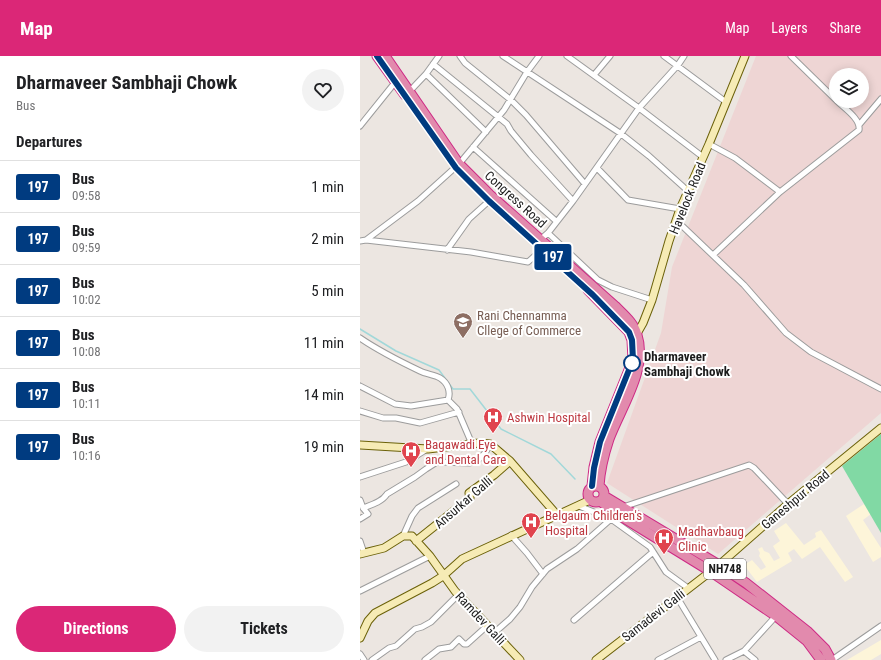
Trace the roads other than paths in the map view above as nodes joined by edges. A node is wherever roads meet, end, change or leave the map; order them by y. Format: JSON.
{"nodes":[{"id":1,"x":377,"y":56,"type":"edge"},
{"id":2,"x":386,"y":56,"type":"edge"},
{"id":3,"x":439,"y":56,"type":"edge"},
{"id":4,"x":460,"y":56,"type":"edge"},
{"id":5,"x":503,"y":56,"type":"edge"},
{"id":6,"x":539,"y":56,"type":"edge"},
{"id":7,"x":567,"y":56,"type":"edge"},
{"id":8,"x":610,"y":56,"type":"edge"},
{"id":9,"x":664,"y":56,"type":"edge"},
{"id":10,"x":684,"y":56,"type":"edge"},
{"id":11,"x":791,"y":56,"type":"edge"},
{"id":12,"x":744,"y":57,"type":"edge"},
{"id":13,"x":434,"y":64,"type":"junction"},
{"id":14,"x":678,"y":65,"type":"junction"},
{"id":15,"x":527,"y":72,"type":"junction"},
{"id":16,"x":426,"y":74,"type":"junction"},
{"id":17,"x":594,"y":75,"type":"junction"},
{"id":18,"x":398,"y":79,"type":"junction"},
{"id":19,"x":408,"y":93,"type":"junction"},
{"id":20,"x":829,"y":94,"type":"edge"},
{"id":21,"x":881,"y":98,"type":"edge"},
{"id":22,"x":511,"y":100,"type":"junction"},
{"id":23,"x":726,"y":102,"type":"junction"},
{"id":24,"x":639,"y":108,"type":"junction"},
{"id":25,"x":844,"y":108,"type":"edge"},
{"id":26,"x":498,"y":116,"type":"junction"},
{"id":27,"x":859,"y":125,"type":"junction"},
{"id":28,"x":360,"y":126,"type":"edge"},
{"id":29,"x":486,"y":132,"type":"junction"},
{"id":30,"x":620,"y":133,"type":"junction"},
{"id":31,"x":709,"y":144,"type":"junction"},
{"id":32,"x":473,"y":147,"type":"junction"},
{"id":33,"x":703,"y":157,"type":"junction"},
{"id":34,"x":457,"y":166,"type":"junction"},
{"id":35,"x":596,"y":168,"type":"junction"},
{"id":36,"x":585,"y":184,"type":"junction"},
{"id":37,"x":688,"y":191,"type":"junction"},
{"id":38,"x":780,"y":192,"type":"junction"},
{"id":39,"x":489,"y":201,"type":"junction"},
{"id":40,"x":573,"y":201,"type":"junction"},
{"id":41,"x":680,"y":209,"type":"junction"},
{"id":42,"x":676,"y":220,"type":"junction"},
{"id":43,"x":556,"y":221,"type":"junction"},
{"id":44,"x":548,"y":232,"type":"junction"},
{"id":45,"x":366,"y":240,"type":"junction"},
{"id":46,"x":360,"y":241,"type":"edge"},
{"id":47,"x":544,"y":245,"type":"junction"},
{"id":48,"x":447,"y":250,"type":"junction"},
{"id":49,"x":713,"y":255,"type":"junction"},
{"id":50,"x":652,"y":300,"type":"junction"},
{"id":51,"x":635,"y":337,"type":"junction"},
{"id":52,"x":360,"y":338,"type":"edge"},
{"id":53,"x":360,"y":386,"type":"edge"},
{"id":54,"x":881,"y":389,"type":"edge"},
{"id":55,"x":448,"y":400,"type":"junction"},
{"id":56,"x":360,"y":411,"type":"edge"},
{"id":57,"x":459,"y":412,"type":"junction"},
{"id":58,"x":881,"y":428,"type":"edge"},
{"id":59,"x":472,"y":444,"type":"junction"},
{"id":60,"x":490,"y":444,"type":"junction"},
{"id":61,"x":360,"y":445,"type":"edge"},
{"id":62,"x":428,"y":449,"type":"junction"},
{"id":63,"x":510,"y":461,"type":"junction"},
{"id":64,"x":360,"y":477,"type":"edge"},
{"id":65,"x":456,"y":484,"type":"dead end"},
{"id":66,"x":596,"y":486,"type":"junction"},
{"id":67,"x":602,"y":499,"type":"junction"},
{"id":68,"x":360,"y":500,"type":"edge"},
{"id":69,"x":590,"y":500,"type":"junction"},
{"id":70,"x":788,"y":504,"type":"junction"},
{"id":71,"x":579,"y":506,"type":"junction"},
{"id":72,"x":362,"y":508,"type":"junction"},
{"id":73,"x":617,"y":514,"type":"junction"},
{"id":74,"x":557,"y":515,"type":"junction"},
{"id":75,"x":360,"y":519,"type":"edge"},
{"id":76,"x":511,"y":535,"type":"junction"},
{"id":77,"x":403,"y":536,"type":"junction"},
{"id":78,"x":360,"y":540,"type":"edge"},
{"id":79,"x":416,"y":541,"type":"junction"},
{"id":80,"x":653,"y":552,"type":"junction"},
{"id":81,"x":362,"y":554,"type":"edge"},
{"id":82,"x":430,"y":556,"type":"junction"},
{"id":83,"x":719,"y":565,"type":"junction"},
{"id":84,"x":710,"y":571,"type":"junction"},
{"id":85,"x":543,"y":574,"type":"junction"},
{"id":86,"x":443,"y":576,"type":"junction"},
{"id":87,"x":688,"y":588,"type":"junction"},
{"id":88,"x":360,"y":591,"type":"edge"},
{"id":89,"x":458,"y":595,"type":"junction"},
{"id":90,"x":677,"y":597,"type":"junction"},
{"id":91,"x":776,"y":616,"type":"junction"},
{"id":92,"x":574,"y":620,"type":"dead end"},
{"id":93,"x":487,"y":626,"type":"junction"},
{"id":94,"x":881,"y":626,"type":"edge"},
{"id":95,"x":494,"y":633,"type":"junction"},
{"id":96,"x":701,"y":637,"type":"junction"},
{"id":97,"x":360,"y":638,"type":"edge"},
{"id":98,"x":744,"y":651,"type":"junction"},
{"id":99,"x":360,"y":654,"type":"edge"},
{"id":100,"x":600,"y":659,"type":"edge"},
{"id":101,"x":364,"y":660,"type":"edge"},
{"id":102,"x":372,"y":660,"type":"edge"},
{"id":103,"x":425,"y":660,"type":"edge"},
{"id":104,"x":520,"y":660,"type":"edge"},
{"id":105,"x":658,"y":660,"type":"edge"},
{"id":106,"x":715,"y":660,"type":"edge"},
{"id":107,"x":726,"y":660,"type":"edge"},
{"id":108,"x":755,"y":660,"type":"edge"},
{"id":109,"x":821,"y":660,"type":"edge"},
{"id":110,"x":831,"y":660,"type":"edge"}],
"edges":[{"from":1,"to":18,"type":"highway","name":"Congress Road"},
{"from":2,"to":18,"type":"highway","name":"Congress Road"},
{"from":3,"to":13,"type":"street"},
{"from":4,"to":22,"type":"street"},
{"from":5,"to":15,"type":"street"},
{"from":6,"to":15,"type":"street"},
{"from":7,"to":17,"type":"street"},
{"from":8,"to":17,"type":"street"},
{"from":9,"to":14,"type":"street"},
{"from":10,"to":14,"type":"street"},
{"from":11,"to":20,"type":"street"},
{"from":12,"to":23,"type":"street","name":"Havelock Road"},
{"from":13,"to":16,"type":"street"},
{"from":13,"to":26,"type":"street"},
{"from":14,"to":23,"type":"street"},
{"from":14,"to":24,"type":"street"},
{"from":15,"to":22,"type":"street"},
{"from":15,"to":30,"type":"street"},
{"from":16,"to":19,"type":"street"},
{"from":16,"to":29,"type":"street"},
{"from":17,"to":24,"type":"street"},
{"from":18,"to":19,"type":"highway","name":"Congress Road"},
{"from":18,"to":28,"type":"street"},
{"from":19,"to":34,"type":"highway","name":"Congress Road"},
{"from":21,"to":27,"type":"street"},
{"from":22,"to":26,"type":"street"},
{"from":22,"to":36,"type":"street"},
{"from":23,"to":31,"type":"street","name":"Havelock Road"},
{"from":24,"to":30,"type":"street"},
{"from":24,"to":33,"type":"street"},
{"from":25,"to":27,"type":"street"},
{"from":26,"to":29,"type":"street"},
{"from":26,"to":40,"type":"street"},
{"from":27,"to":38,"type":"street"},
{"from":29,"to":32,"type":"street"},
{"from":30,"to":35,"type":"street"},
{"from":30,"to":37,"type":"street"},
{"from":31,"to":33,"type":"street","name":"Havelock Road"},
{"from":31,"to":38,"type":"street"},
{"from":32,"to":34,"type":"street"},
{"from":32,"to":43,"type":"street"},
{"from":33,"to":37,"type":"street","name":"Havelock Road"},
{"from":34,"to":39,"type":"highway","name":"Congress Road"},
{"from":34,"to":45,"type":"street"},
{"from":34,"to":47,"type":"highway","name":"Congress Road"},
{"from":35,"to":36,"type":"street"},
{"from":35,"to":41,"type":"street"},
{"from":36,"to":40,"type":"street"},
{"from":37,"to":41,"type":"street","name":"Havelock Road"},
{"from":38,"to":49,"type":"street"},
{"from":39,"to":47,"type":"highway","name":"Congress Road"},
{"from":39,"to":48,"type":"street"},
{"from":40,"to":43,"type":"street"},
{"from":41,"to":42,"type":"street","name":"Havelock Road"},
{"from":42,"to":49,"type":"street"},
{"from":42,"to":50,"type":"street","name":"Havelock Road"},
{"from":43,"to":44,"type":"street"},
{"from":44,"to":47,"type":"street"},
{"from":44,"to":50,"type":"street"},
{"from":45,"to":46,"type":"street"},
{"from":45,"to":48,"type":"street"},
{"from":47,"to":48,"type":"street"},
{"from":47,"to":51,"type":"highway","name":"Congress Road"},
{"from":49,"to":54,"type":"street"},
{"from":50,"to":51,"type":"street","name":"Havelock Road"},
{"from":51,"to":66,"type":"highway"},
{"from":52,"to":55,"type":"street"},
{"from":53,"to":55,"type":"street"},
{"from":55,"to":57,"type":"street"},
{"from":56,"to":57,"type":"street"},
{"from":57,"to":59,"type":"street"},
{"from":58,"to":70,"type":"street","name":"Ganeshpur Road"},
{"from":59,"to":60,"type":"street"},
{"from":59,"to":62,"type":"street"},
{"from":60,"to":63,"type":"street"},
{"from":60,"to":72,"type":"street"},
{"from":61,"to":62,"type":"street"},
{"from":62,"to":64,"type":"street"},
{"from":63,"to":74,"type":"street"},
{"from":63,"to":79,"type":"street","name":"Ansurkar Galli"},
{"from":65,"to":77,"type":"street"},
{"from":66,"to":67,"type":"highway","number":"NH748"},
{"from":66,"to":69,"type":"highway"},
{"from":67,"to":69,"type":"highway","number":"NH748"},
{"from":67,"to":73,"type":"highway","number":"NH748"},
{"from":68,"to":72,"type":"street"},
{"from":69,"to":71,"type":"street"},
{"from":70,"to":73,"type":"street"},
{"from":70,"to":83,"type":"street","name":"Ganeshpur Road"},
{"from":71,"to":73,"type":"street"},
{"from":71,"to":74,"type":"street"},
{"from":72,"to":75,"type":"street"},
{"from":73,"to":80,"type":"street"},
{"from":73,"to":83,"type":"highway","number":"NH748"},
{"from":73,"to":84,"type":"highway","number":"NH748"},
{"from":73,"to":85,"type":"street"},
{"from":74,"to":76,"type":"street"},
{"from":76,"to":85,"type":"street"},
{"from":76,"to":86,"type":"street"},
{"from":77,"to":79,"type":"street"},
{"from":77,"to":81,"type":"street"},
{"from":78,"to":81,"type":"street"},
{"from":79,"to":82,"type":"street","name":"Ramdev Galli"},
{"from":80,"to":87,"type":"street"},
{"from":80,"to":92,"type":"street"},
{"from":82,"to":86,"type":"street","name":"Ramdev Galli"},
{"from":82,"to":88,"type":"street"},
{"from":83,"to":84,"type":"street","name":"Ganeshpur Road"},
{"from":83,"to":110,"type":"highway","number":"NH748"},
{"from":84,"to":87,"type":"street","name":"Samadevi Galli"},
{"from":84,"to":91,"type":"highway","number":"NH748"},
{"from":85,"to":95,"type":"street"},
{"from":86,"to":89,"type":"street","name":"Ramdev Galli"},
{"from":86,"to":97,"type":"street"},
{"from":87,"to":90,"type":"street","name":"Samadevi Galli"},
{"from":89,"to":93,"type":"street","name":"Ramdev Galli"},
{"from":89,"to":102,"type":"street"},
{"from":90,"to":96,"type":"street"},
{"from":90,"to":100,"type":"street","name":"Samadevi Galli"},
{"from":91,"to":98,"type":"street"},
{"from":91,"to":109,"type":"highway","number":"NH748"},
{"from":93,"to":95,"type":"street","name":"Ramdev Galli"},
{"from":93,"to":103,"type":"street"},
{"from":94,"to":110,"type":"street"},
{"from":95,"to":104,"type":"street","name":"Ramdev Galli"},
{"from":96,"to":105,"type":"street"},
{"from":96,"to":106,"type":"street"},
{"from":98,"to":107,"type":"street"},
{"from":98,"to":108,"type":"street"},
{"from":99,"to":101,"type":"street"}]}
